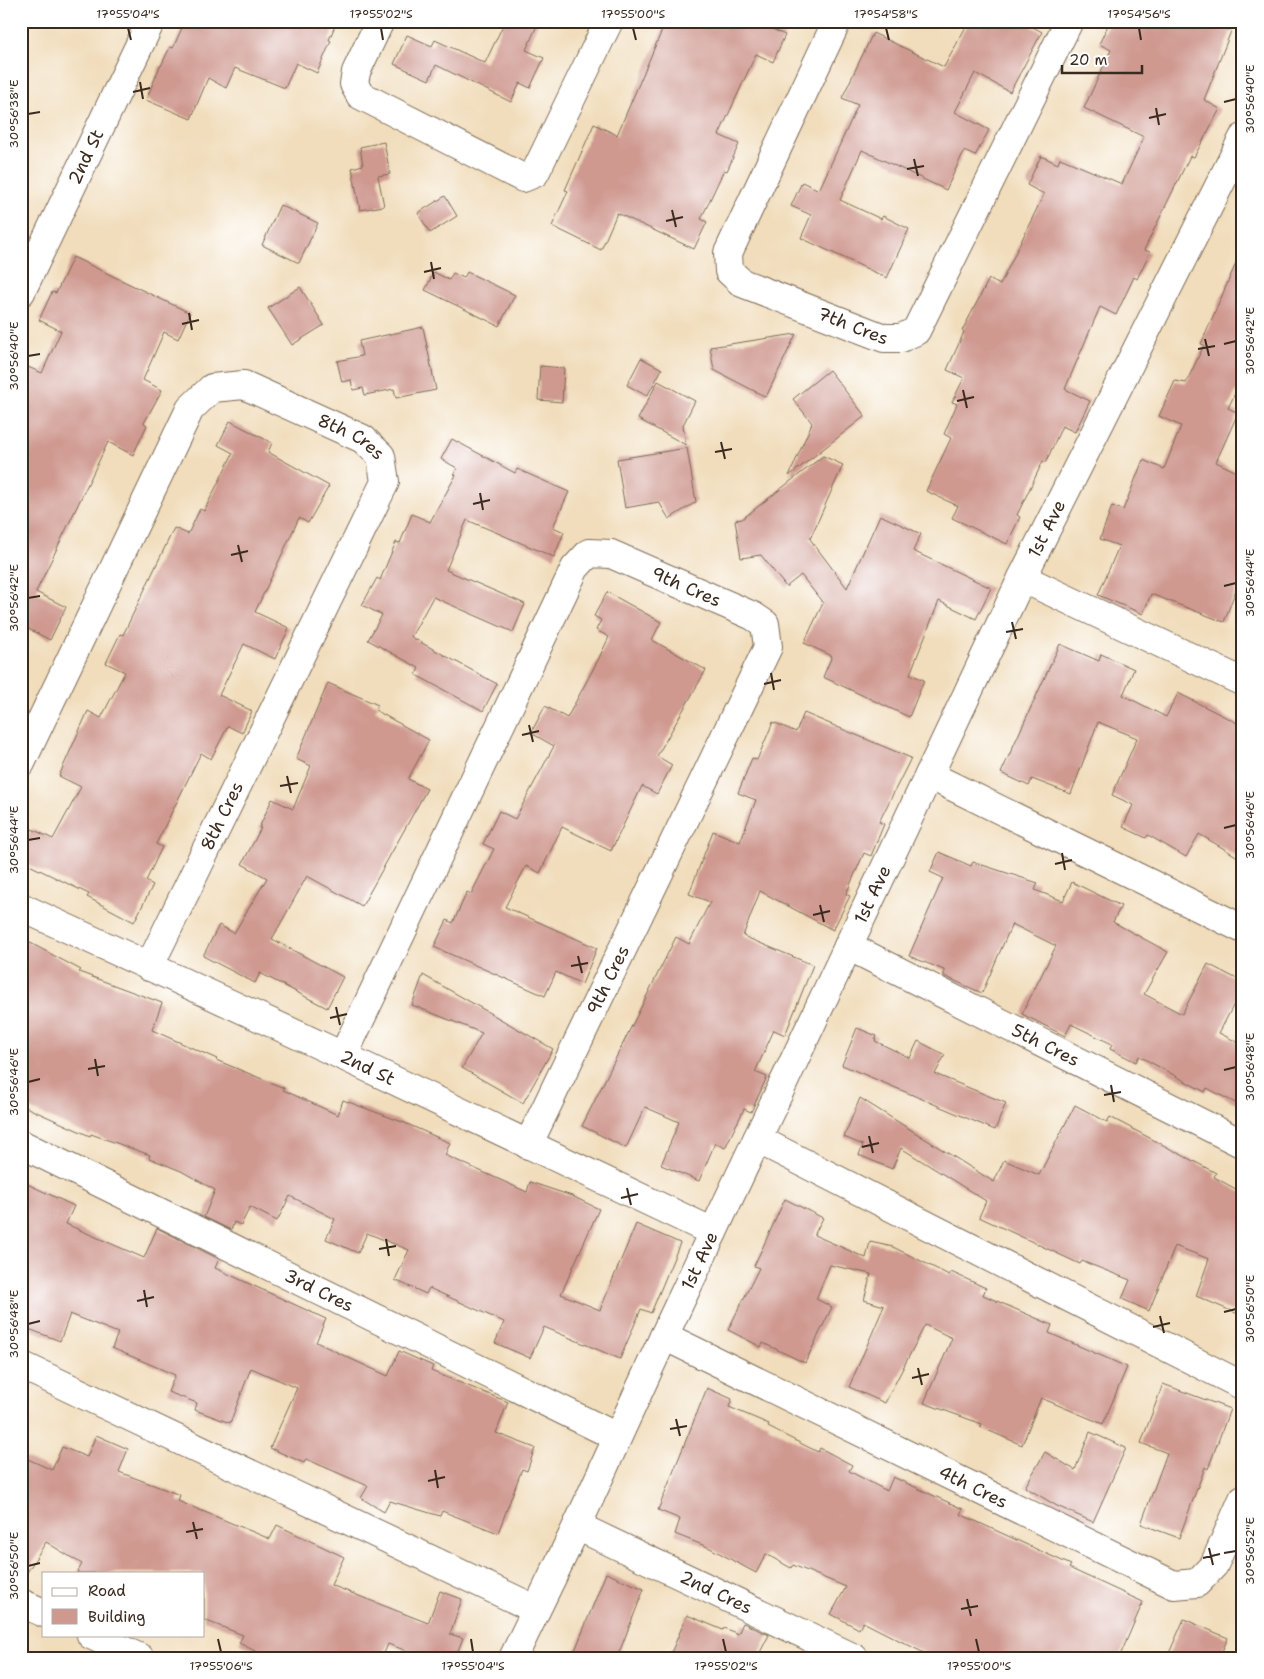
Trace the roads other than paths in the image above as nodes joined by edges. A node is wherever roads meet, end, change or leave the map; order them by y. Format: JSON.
{"nodes":[{"id":1,"x":151,"y":21,"type":"edge"},
{"id":2,"x":380,"y":21,"type":"edge"},
{"id":3,"x":610,"y":21,"type":"edge"},
{"id":4,"x":837,"y":21,"type":"edge"},
{"id":5,"x":1069,"y":21,"type":"edge"},
{"id":6,"x":1243,"y":138,"type":"edge"},
{"id":7,"x":21,"y":292,"type":"edge"},
{"id":8,"x":1022,"y":578,"type":"junction"},
{"id":9,"x":1241,"y":675,"type":"edge"},
{"id":10,"x":21,"y":763,"type":"edge"},
{"id":11,"x":929,"y":775,"type":"junction"},
{"id":12,"x":21,"y":907,"type":"edge"},
{"id":13,"x":1243,"y":929,"type":"edge"},
{"id":14,"x":848,"y":946,"type":"junction"},
{"id":15,"x":149,"y":967,"type":"junction"},
{"id":16,"x":343,"y":1056,"type":"junction"},
{"id":17,"x":757,"y":1139,"type":"junction"},
{"id":18,"x":21,"y":1144,"type":"edge"},
{"id":19,"x":1243,"y":1144,"type":"edge"},
{"id":20,"x":528,"y":1146,"type":"junction"},
{"id":21,"x":713,"y":1232,"type":"junction"},
{"id":22,"x":664,"y":1336,"type":"junction"},
{"id":23,"x":21,"y":1365,"type":"edge"},
{"id":24,"x":1243,"y":1386,"type":"edge"},
{"id":25,"x":617,"y":1437,"type":"junction"},
{"id":26,"x":1243,"y":1499,"type":"edge"},
{"id":27,"x":577,"y":1526,"type":"junction"},
{"id":28,"x":21,"y":1603,"type":"edge"},
{"id":29,"x":535,"y":1609,"type":"junction"},
{"id":30,"x":42,"y":1612,"type":"edge"},
{"id":31,"x":94,"y":1636,"type":"edge"},
{"id":32,"x":140,"y":1658,"type":"edge"},
{"id":33,"x":513,"y":1658,"type":"edge"},
{"id":34,"x":854,"y":1658,"type":"edge"}],
"edges":[{"from":1,"to":7,"type":"street","name":"2nd St"},
{"from":2,"to":3,"type":"street"},
{"from":4,"to":5,"type":"street","name":"7th Cres"},
{"from":6,"to":8,"type":"street","name":"1st Ave"},
{"from":8,"to":9,"type":"street"},
{"from":8,"to":11,"type":"street","name":"1st Ave"},
{"from":10,"to":15,"type":"street","name":"8th Cres"},
{"from":11,"to":13,"type":"street"},
{"from":11,"to":14,"type":"street","name":"1st Ave"},
{"from":12,"to":15,"type":"street","name":"2nd St"},
{"from":14,"to":17,"type":"street","name":"1st Ave"},
{"from":14,"to":19,"type":"street","name":"5th Cres"},
{"from":15,"to":16,"type":"street","name":"2nd St"},
{"from":16,"to":20,"type":"street","name":"2nd St"},
{"from":16,"to":20,"type":"street","name":"9th Cres"},
{"from":17,"to":21,"type":"street","name":"1st Ave"},
{"from":17,"to":24,"type":"street"},
{"from":18,"to":25,"type":"street","name":"3rd Cres"},
{"from":20,"to":21,"type":"street","name":"2nd St"},
{"from":21,"to":22,"type":"street","name":"1st Ave"},
{"from":22,"to":25,"type":"street","name":"1st Ave"},
{"from":22,"to":26,"type":"street","name":"4th Cres"},
{"from":23,"to":29,"type":"street"},
{"from":25,"to":27,"type":"street","name":"1st Ave"},
{"from":27,"to":29,"type":"street","name":"1st Ave"},
{"from":27,"to":34,"type":"street","name":"2nd Cres"},
{"from":28,"to":30,"type":"street"},
{"from":29,"to":33,"type":"street","name":"1st Ave"},
{"from":31,"to":32,"type":"street"}]}
